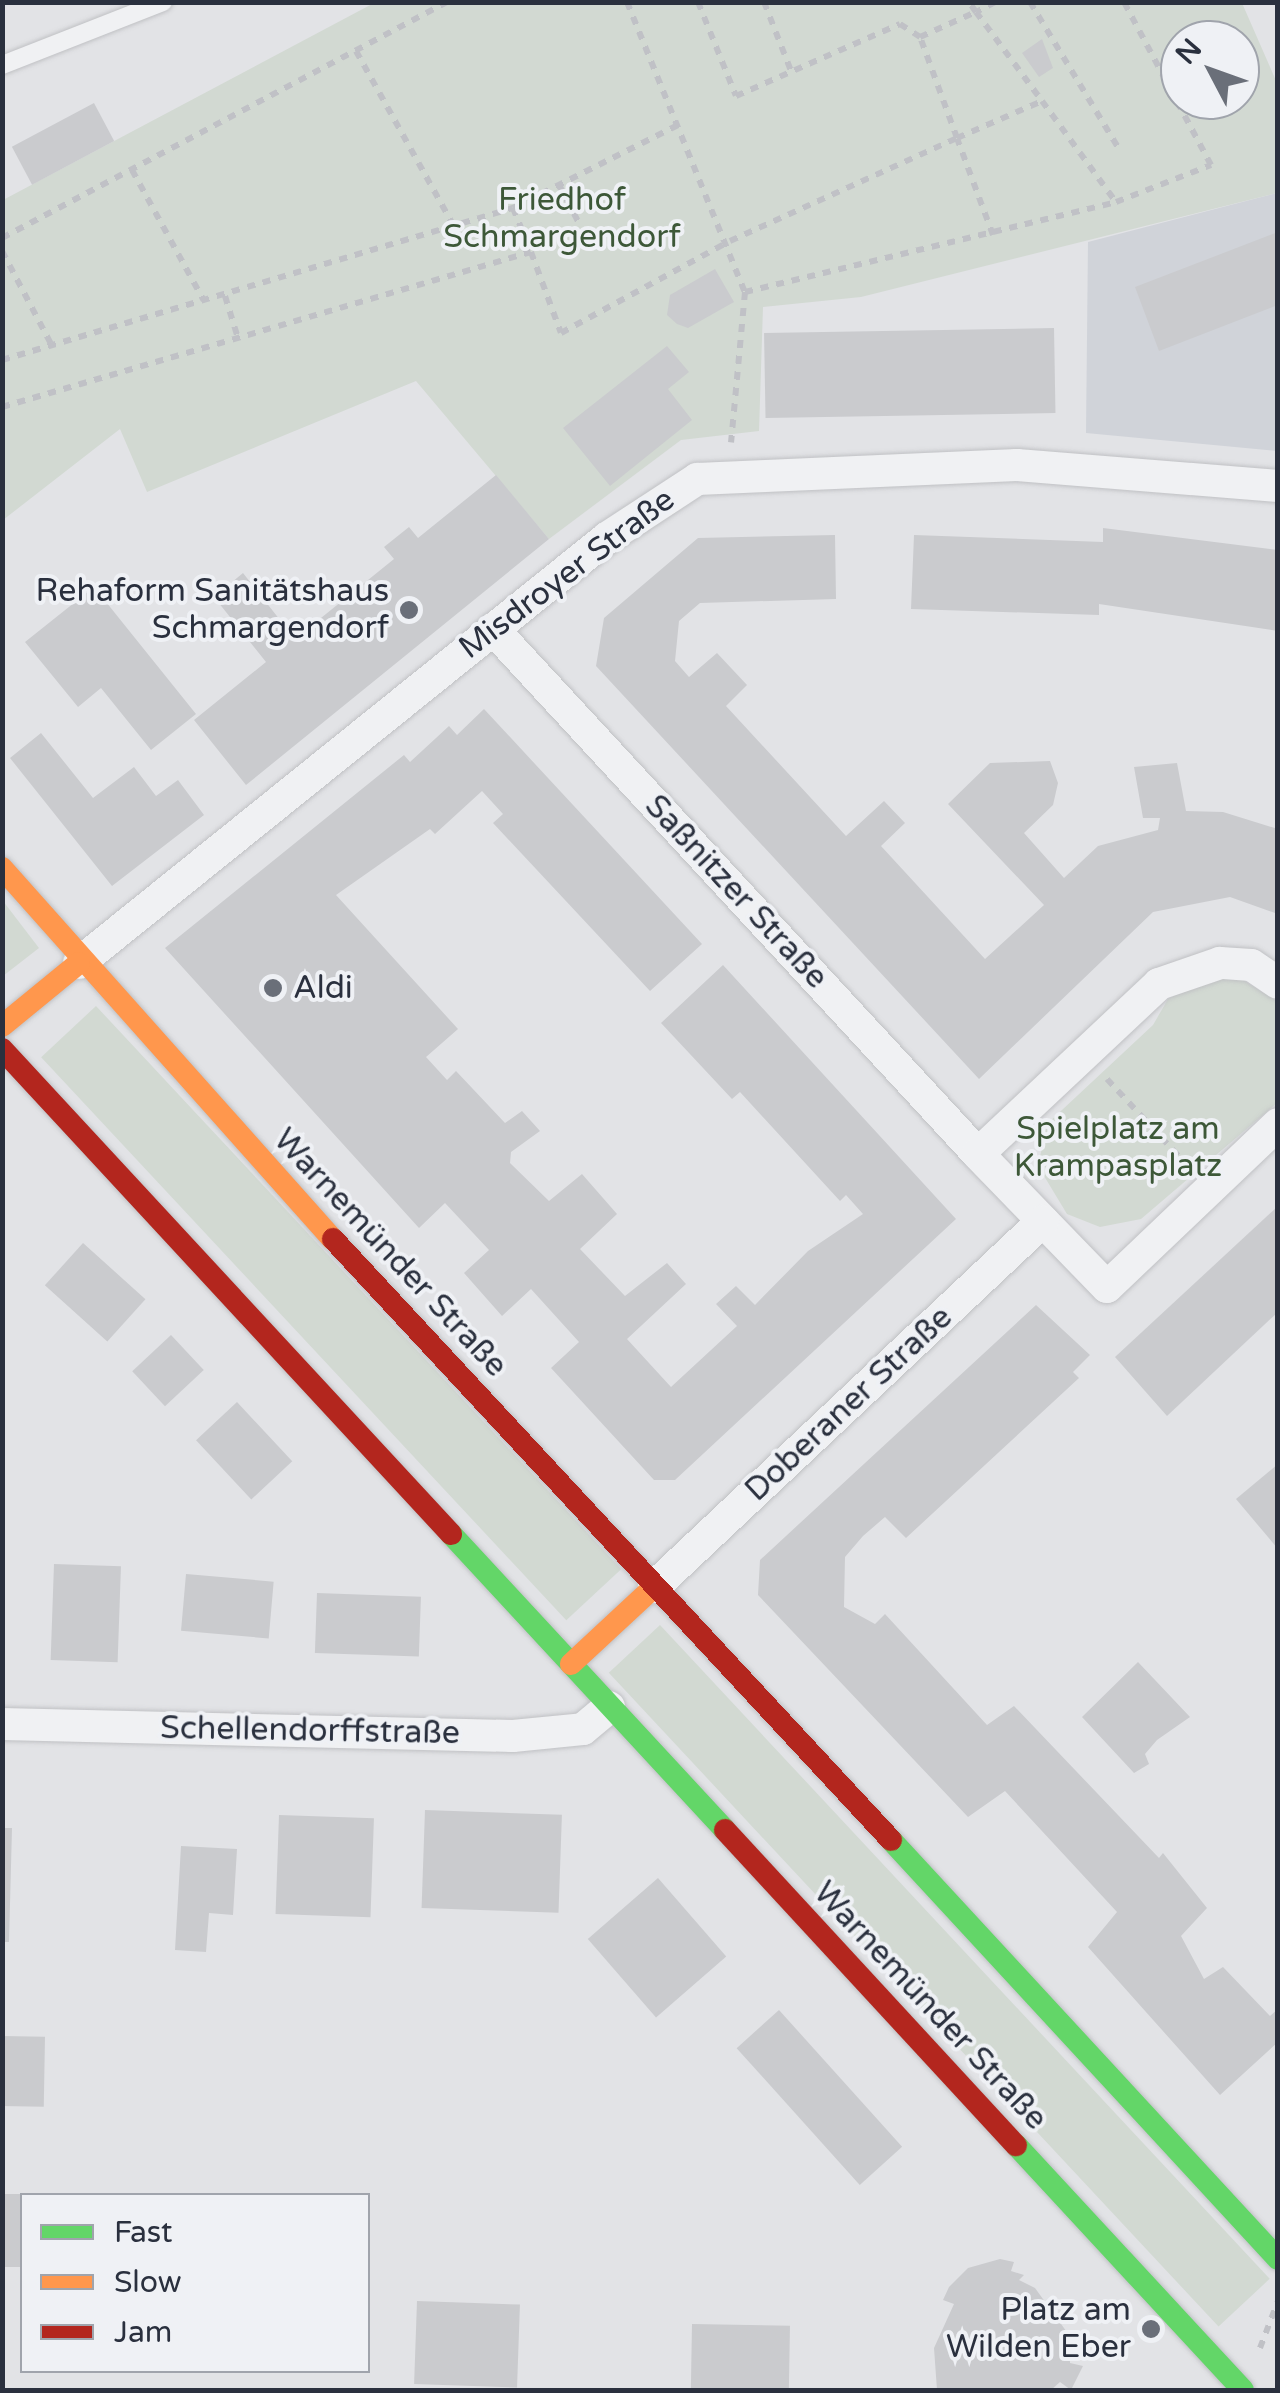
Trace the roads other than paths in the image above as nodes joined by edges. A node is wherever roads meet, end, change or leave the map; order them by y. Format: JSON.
{"nodes":[{"id":1,"x":163,"y":2,"type":"edge"},
{"id":2,"x":2,"y":65,"type":"edge"},
{"id":3,"x":1278,"y":486,"type":"edge"},
{"id":4,"x":493,"y":629,"type":"junction"},
{"id":5,"x":2,"y":868,"type":"edge"},
{"id":6,"x":78,"y":962,"type":"junction"},
{"id":7,"x":1278,"y":982,"type":"edge"},
{"id":8,"x":2,"y":1026,"type":"edge"},
{"id":9,"x":2,"y":1049,"type":"edge"},
{"id":10,"x":1278,"y":1124,"type":"edge"},
{"id":11,"x":978,"y":1154,"type":"junction"},
{"id":12,"x":1043,"y":1220,"type":"junction"},
{"id":13,"x":654,"y":1586,"type":"junction"},
{"id":14,"x":571,"y":1664,"type":"junction"},
{"id":15,"x":609,"y":1707,"type":"junction"},
{"id":16,"x":2,"y":1724,"type":"edge"},
{"id":17,"x":1278,"y":2258,"type":"edge"},
{"id":18,"x":1243,"y":2390,"type":"edge"}],
"edges":[{"from":1,"to":2,"type":"lane"},
{"from":3,"to":4,"type":"street","name":"Misdroyer Straße"},
{"from":4,"to":6,"type":"street","name":"Misdroyer Straße"},
{"from":4,"to":11,"type":"street","name":"Saßnitzer Straße"},
{"from":5,"to":6,"type":"street","name":"Warnemünder Straße"},
{"from":6,"to":8,"type":"street"},
{"from":6,"to":13,"type":"street","name":"Warnemünder Straße"},
{"from":7,"to":11,"type":"street"},
{"from":9,"to":14,"type":"street","name":"Warnemünder Straße"},
{"from":10,"to":12,"type":"street","name":"Saßnitzer Straße"},
{"from":11,"to":12,"type":"street","name":"Saßnitzer Straße"},
{"from":12,"to":13,"type":"street","name":"Doberaner Straße"},
{"from":13,"to":14,"type":"street"},
{"from":13,"to":17,"type":"street","name":"Warnemünder Straße"},
{"from":14,"to":15,"type":"street","name":"Warnemünder Straße"},
{"from":15,"to":16,"type":"street","name":"Schellendorffstraße"},
{"from":15,"to":18,"type":"street","name":"Warnemünder Straße"}]}
